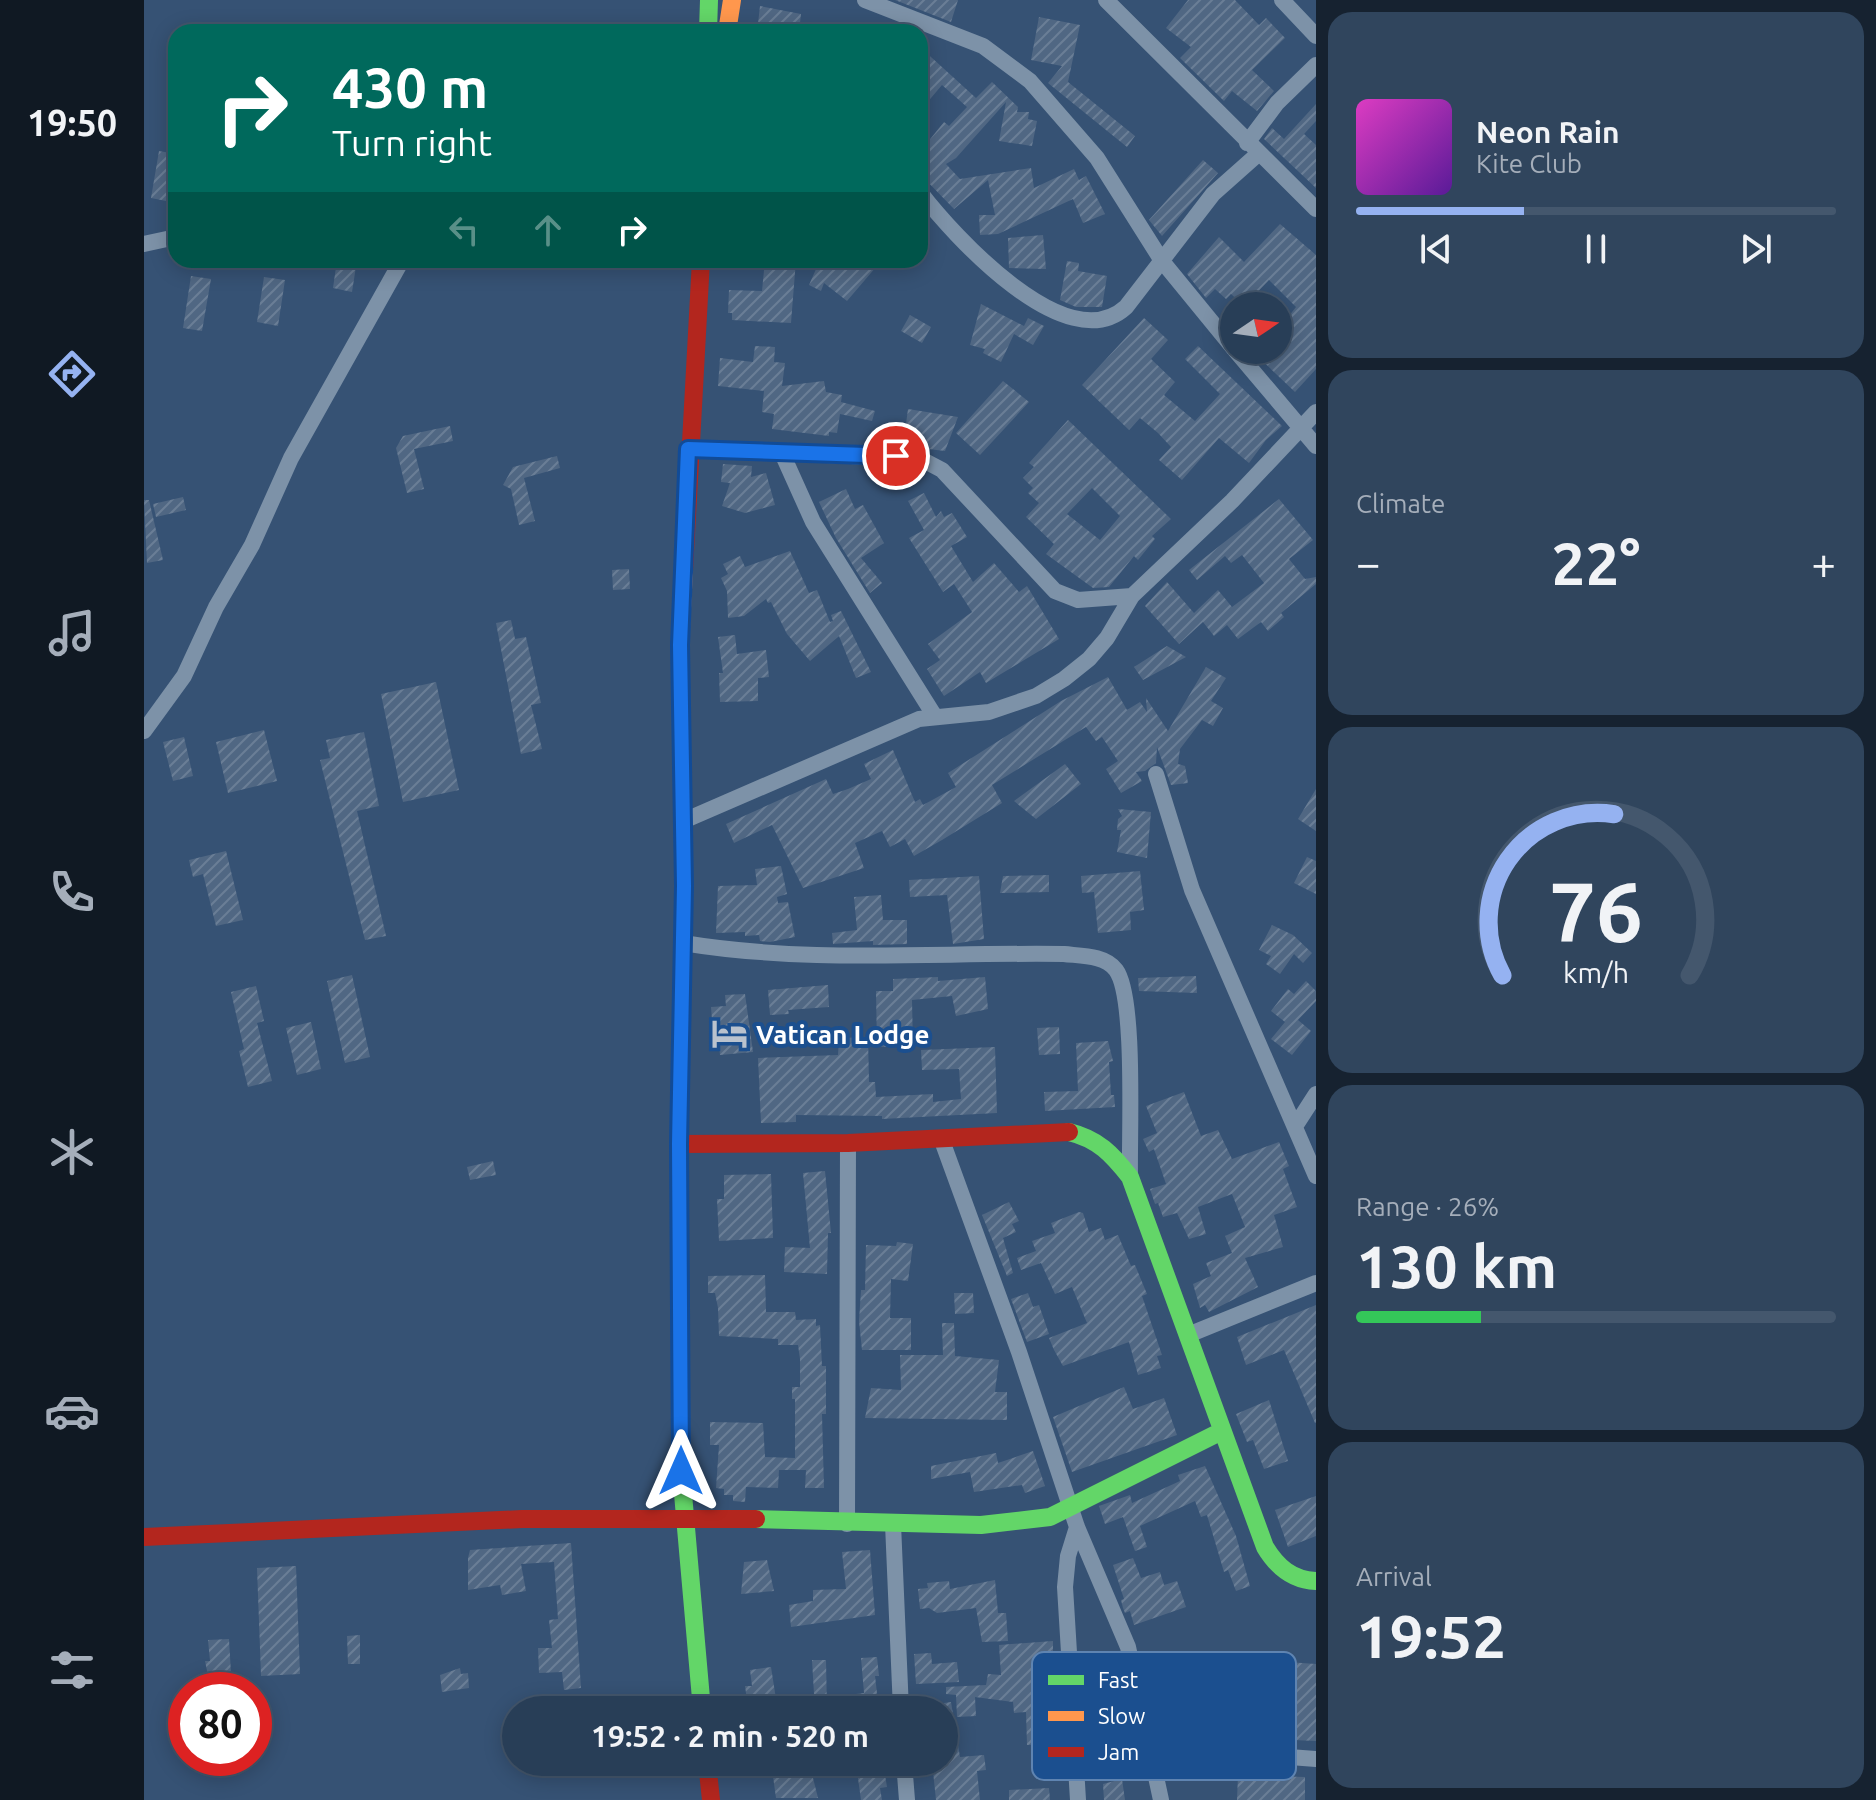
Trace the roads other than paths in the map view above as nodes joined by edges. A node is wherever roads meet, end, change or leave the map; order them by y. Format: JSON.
{"nodes":[{"id":1,"x":709,"y":0,"type":"edge"},
{"id":2,"x":732,"y":0,"type":"edge"},
{"id":3,"x":865,"y":0,"type":"edge"},
{"id":4,"x":1282,"y":0,"type":"edge"},
{"id":5,"x":1108,"y":1,"type":"edge"},
{"id":6,"x":708,"y":24,"type":"edge"},
{"id":7,"x":728,"y":24,"type":"edge"},
{"id":8,"x":1316,"y":36,"type":"edge"},
{"id":9,"x":1316,"y":65,"type":"edge"},
{"id":10,"x":1253,"y":148,"type":"junction"},
{"id":11,"x":928,"y":201,"type":"edge"},
{"id":12,"x":1316,"y":209,"type":"edge"},
{"id":13,"x":168,"y":239,"type":"edge"},
{"id":14,"x":144,"y":244,"type":"edge"},
{"id":15,"x":1162,"y":261,"type":"junction"},
{"id":16,"x":398,"y":268,"type":"edge"},
{"id":17,"x":700,"y":268,"type":"edge"},
{"id":18,"x":1220,"y":333,"type":"edge"},
{"id":19,"x":1246,"y":364,"type":"edge"},
{"id":20,"x":1316,"y":412,"type":"edge"},
{"id":21,"x":1300,"y":429,"type":"junction"},
{"id":22,"x":1316,"y":446,"type":"edge"},
{"id":23,"x":688,"y":449,"type":"junction"},
{"id":24,"x":781,"y":451,"type":"junction"},
{"id":25,"x":1132,"y":596,"type":"junction"},
{"id":26,"x":934,"y":715,"type":"junction"},
{"id":27,"x":144,"y":731,"type":"edge"},
{"id":28,"x":1156,"y":774,"type":"dead end"},
{"id":29,"x":681,"y":822,"type":"junction"},
{"id":30,"x":683,"y":943,"type":"junction"},
{"id":31,"x":1316,"y":1094,"type":"edge"},
{"id":32,"x":1296,"y":1125,"type":"junction"},
{"id":33,"x":941,"y":1138,"type":"junction"},
{"id":34,"x":848,"y":1143,"type":"junction"},
{"id":35,"x":679,"y":1144,"type":"junction"},
{"id":36,"x":1316,"y":1176,"type":"edge"},
{"id":37,"x":1130,"y":1177,"type":"junction"},
{"id":38,"x":1316,"y":1283,"type":"edge"},
{"id":39,"x":1188,"y":1335,"type":"junction"},
{"id":40,"x":1220,"y":1432,"type":"junction"},
{"id":41,"x":1071,"y":1507,"type":"junction"},
{"id":42,"x":683,"y":1521,"type":"junction"},
{"id":43,"x":847,"y":1524,"type":"junction"},
{"id":44,"x":893,"y":1524,"type":"junction"},
{"id":45,"x":1077,"y":1527,"type":"junction"},
{"id":46,"x":144,"y":1537,"type":"edge"},
{"id":47,"x":1316,"y":1581,"type":"edge"},
{"id":48,"x":1069,"y":1652,"type":"edge"},
{"id":49,"x":1127,"y":1652,"type":"edge"},
{"id":50,"x":701,"y":1696,"type":"edge"},
{"id":51,"x":900,"y":1696,"type":"edge"},
{"id":52,"x":1296,"y":1757,"type":"edge"},
{"id":53,"x":1316,"y":1759,"type":"edge"},
{"id":54,"x":708,"y":1776,"type":"edge"},
{"id":55,"x":905,"y":1776,"type":"edge"},
{"id":56,"x":1077,"y":1780,"type":"edge"},
{"id":57,"x":1157,"y":1780,"type":"edge"},
{"id":58,"x":711,"y":1800,"type":"edge"},
{"id":59,"x":907,"y":1800,"type":"edge"},
{"id":60,"x":1078,"y":1800,"type":"edge"},
{"id":61,"x":1161,"y":1800,"type":"edge"}],
"edges":[{"from":1,"to":6,"type":"main road"},
{"from":2,"to":7,"type":"main road"},
{"from":3,"to":15,"type":"street"},
{"from":4,"to":8,"type":"street"},
{"from":5,"to":10,"type":"street"},
{"from":9,"to":10,"type":"street"},
{"from":10,"to":12,"type":"street"},
{"from":10,"to":15,"type":"street"},
{"from":11,"to":15,"type":"street"},
{"from":13,"to":14,"type":"street"},
{"from":15,"to":18,"type":"street"},
{"from":16,"to":27,"type":"street"},
{"from":17,"to":23,"type":"main road"},
{"from":19,"to":21,"type":"street"},
{"from":20,"to":21,"type":"street"},
{"from":21,"to":22,"type":"street"},
{"from":21,"to":25,"type":"street"},
{"from":23,"to":24,"type":"street"},
{"from":23,"to":29,"type":"main road"},
{"from":24,"to":25,"type":"street"},
{"from":24,"to":26,"type":"street"},
{"from":25,"to":26,"type":"street"},
{"from":26,"to":29,"type":"street"},
{"from":28,"to":32,"type":"street"},
{"from":29,"to":30,"type":"main road"},
{"from":30,"to":35,"type":"main road"},
{"from":30,"to":37,"type":"street"},
{"from":31,"to":32,"type":"street"},
{"from":32,"to":36,"type":"street"},
{"from":33,"to":34,"type":"main road"},
{"from":33,"to":37,"type":"main road"},
{"from":33,"to":41,"type":"street"},
{"from":34,"to":35,"type":"main road"},
{"from":34,"to":43,"type":"street"},
{"from":35,"to":42,"type":"main road"},
{"from":37,"to":39,"type":"main road"},
{"from":38,"to":39,"type":"street"},
{"from":39,"to":40,"type":"main road"},
{"from":40,"to":41,"type":"main road"},
{"from":40,"to":47,"type":"main road"},
{"from":41,"to":44,"type":"main road"},
{"from":41,"to":45,"type":"street"},
{"from":42,"to":43,"type":"main road"},
{"from":42,"to":46,"type":"main road"},
{"from":42,"to":50,"type":"main road"},
{"from":43,"to":44,"type":"main road"},
{"from":44,"to":51,"type":"street"},
{"from":45,"to":48,"type":"street"},
{"from":45,"to":49,"type":"street"},
{"from":52,"to":53,"type":"street"},
{"from":54,"to":58,"type":"main road"},
{"from":55,"to":59,"type":"street"},
{"from":56,"to":60,"type":"street"},
{"from":57,"to":61,"type":"street"}]}
